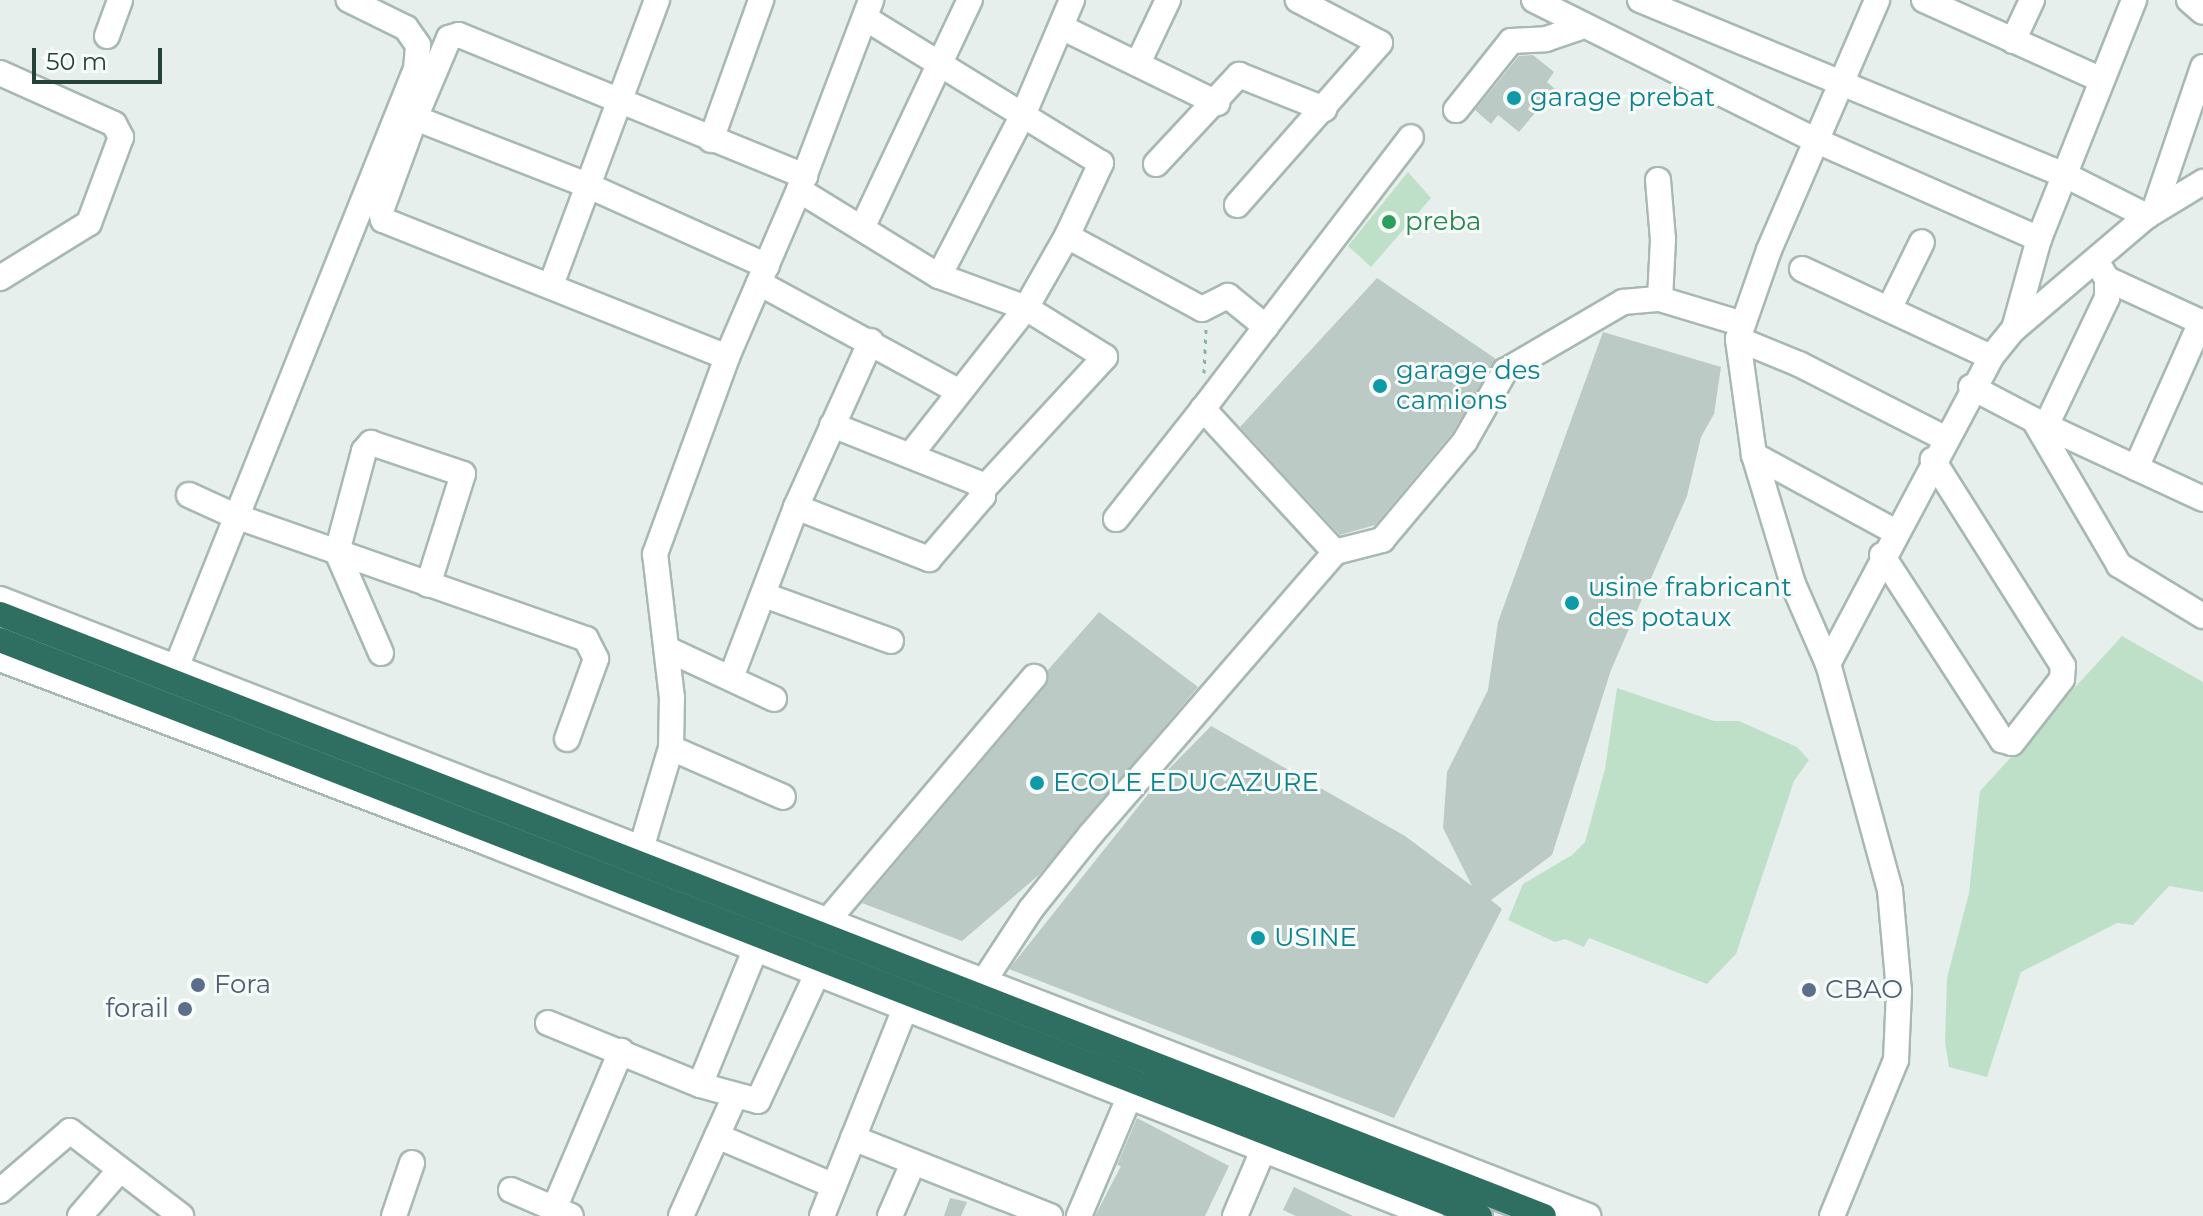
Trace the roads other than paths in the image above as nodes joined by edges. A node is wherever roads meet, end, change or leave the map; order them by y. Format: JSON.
{"nodes":[{"id":1,"x":120,"y":0,"type":"edge"},
{"id":2,"x":349,"y":0,"type":"edge"},
{"id":3,"x":657,"y":0,"type":"edge"},
{"id":4,"x":761,"y":0,"type":"edge"},
{"id":5,"x":970,"y":0,"type":"edge"},
{"id":6,"x":1072,"y":0,"type":"edge"},
{"id":7,"x":1168,"y":0,"type":"edge"},
{"id":8,"x":1298,"y":0,"type":"edge"},
{"id":9,"x":1534,"y":0,"type":"edge"},
{"id":10,"x":1877,"y":0,"type":"edge"},
{"id":11,"x":2032,"y":0,"type":"edge"},
{"id":12,"x":2134,"y":0,"type":"edge"},
{"id":13,"x":2189,"y":0,"type":"edge"},
{"id":14,"x":1648,"y":2,"type":"edge"},
{"id":15,"x":1937,"y":2,"type":"edge"},
{"id":16,"x":868,"y":9,"type":"edge"},
{"id":17,"x":2203,"y":12,"type":"edge"},
{"id":18,"x":1583,"y":26,"type":"junction"},
{"id":19,"x":1061,"y":27,"type":"junction"},
{"id":20,"x":107,"y":36,"type":"dead end"},
{"id":21,"x":2013,"y":41,"type":"junction"},
{"id":22,"x":1139,"y":61,"type":"junction"},
{"id":23,"x":943,"y":64,"type":"junction"},
{"id":24,"x":2203,"y":67,"type":"edge"},
{"id":25,"x":0,"y":73,"type":"edge"},
{"id":26,"x":2102,"y":80,"type":"junction"},
{"id":27,"x":1841,"y":81,"type":"junction"},
{"id":28,"x":621,"y":102,"type":"junction"},
{"id":29,"x":1217,"y":103,"type":"junction"},
{"id":30,"x":1324,"y":109,"type":"junction"},
{"id":31,"x":1456,"y":110,"type":"dead end"},
{"id":32,"x":1024,"y":113,"type":"junction"},
{"id":33,"x":415,"y":118,"type":"junction"},
{"id":34,"x":1411,"y":137,"type":"dead end"},
{"id":35,"x":711,"y":140,"type":"junction"},
{"id":36,"x":1817,"y":141,"type":"junction"},
{"id":37,"x":1156,"y":164,"type":"dead end"},
{"id":38,"x":2065,"y":175,"type":"junction"},
{"id":39,"x":1658,"y":180,"type":"dead end"},
{"id":40,"x":802,"y":183,"type":"junction"},
{"id":41,"x":589,"y":186,"type":"junction"},
{"id":42,"x":2200,"y":187,"type":"edge"},
{"id":43,"x":1237,"y":205,"type":"dead end"},
{"id":44,"x":2151,"y":213,"type":"junction"},
{"id":45,"x":863,"y":226,"type":"junction"},
{"id":46,"x":1067,"y":236,"type":"junction"},
{"id":47,"x":2039,"y":239,"type":"junction"},
{"id":48,"x":1922,"y":242,"type":"dead end"},
{"id":49,"x":1802,"y":269,"type":"dead end"},
{"id":50,"x":2102,"y":270,"type":"junction"},
{"id":51,"x":763,"y":275,"type":"junction"},
{"id":52,"x":939,"y":276,"type":"junction"},
{"id":53,"x":0,"y":278,"type":"edge"},
{"id":54,"x":551,"y":285,"type":"junction"},
{"id":55,"x":1660,"y":299,"type":"junction"},
{"id":56,"x":1890,"y":307,"type":"junction"},
{"id":57,"x":1026,"y":308,"type":"junction"},
{"id":58,"x":2202,"y":323,"type":"edge"},
{"id":59,"x":1266,"y":327,"type":"junction"},
{"id":60,"x":2014,"y":329,"type":"junction"},
{"id":61,"x":1739,"y":331,"type":"junction"},
{"id":62,"x":871,"y":341,"type":"junction"},
{"id":63,"x":727,"y":357,"type":"junction"},
{"id":64,"x":1991,"y":357,"type":"junction"},
{"id":65,"x":1971,"y":387,"type":"junction"},
{"id":66,"x":958,"y":391,"type":"junction"},
{"id":67,"x":1203,"y":409,"type":"junction"},
{"id":68,"x":2040,"y":423,"type":"junction"},
{"id":69,"x":832,"y":425,"type":"junction"},
{"id":70,"x":1944,"y":438,"type":"junction"},
{"id":71,"x":911,"y":454,"type":"junction"},
{"id":72,"x":1754,"y":455,"type":"junction"},
{"id":73,"x":1933,"y":460,"type":"junction"},
{"id":74,"x":2136,"y":468,"type":"junction"},
{"id":75,"x":983,"y":489,"type":"junction"},
{"id":76,"x":189,"y":495,"type":"dead end"},
{"id":77,"x":2203,"y":499,"type":"edge"},
{"id":78,"x":796,"y":507,"type":"junction"},
{"id":79,"x":235,"y":516,"type":"junction"},
{"id":80,"x":1116,"y":519,"type":"dead end"},
{"id":81,"x":1894,"y":531,"type":"junction"},
{"id":82,"x":337,"y":552,"type":"junction"},
{"id":83,"x":1335,"y":552,"type":"junction"},
{"id":84,"x":1882,"y":555,"type":"junction"},
{"id":85,"x":428,"y":585,"type":"junction"},
{"id":86,"x":764,"y":595,"type":"junction"},
{"id":87,"x":0,"y":599,"type":"edge"},
{"id":88,"x":0,"y":614,"type":"edge"},
{"id":89,"x":2203,"y":616,"type":"edge"},
{"id":90,"x":0,"y":640,"type":"edge"},
{"id":91,"x":891,"y":641,"type":"dead end"},
{"id":92,"x":667,"y":649,"type":"junction"},
{"id":93,"x":381,"y":653,"type":"dead end"},
{"id":94,"x":0,"y":659,"type":"edge"},
{"id":95,"x":1828,"y":664,"type":"junction"},
{"id":96,"x":176,"y":668,"type":"junction"},
{"id":97,"x":732,"y":675,"type":"junction"},
{"id":98,"x":1034,"y":677,"type":"dead end"},
{"id":99,"x":774,"y":699,"type":"dead end"},
{"id":100,"x":567,"y":739,"type":"dead end"},
{"id":101,"x":671,"y":748,"type":"junction"},
{"id":102,"x":783,"y":797,"type":"dead end"},
{"id":103,"x":641,"y":849,"type":"junction"},
{"id":104,"x":828,"y":920,"type":"junction"},
{"id":105,"x":755,"y":950,"type":"junction"},
{"id":106,"x":817,"y":974,"type":"junction"},
{"id":107,"x":979,"y":988,"type":"junction"},
{"id":108,"x":905,"y":1009,"type":"junction"},
{"id":109,"x":548,"y":1023,"type":"dead end"},
{"id":110,"x":621,"y":1051,"type":"junction"},
{"id":111,"x":700,"y":1085,"type":"junction"},
{"id":112,"x":1134,"y":1088,"type":"junction"},
{"id":113,"x":734,"y":1098,"type":"junction"},
{"id":114,"x":717,"y":1136,"type":"junction"},
{"id":115,"x":853,"y":1138,"type":"junction"},
{"id":116,"x":1264,"y":1148,"type":"junction"},
{"id":117,"x":412,"y":1163,"type":"dead end"},
{"id":118,"x":913,"y":1163,"type":"junction"},
{"id":119,"x":118,"y":1172,"type":"junction"},
{"id":120,"x":834,"y":1186,"type":"junction"},
{"id":121,"x":511,"y":1190,"type":"dead end"},
{"id":122,"x":0,"y":1191,"type":"edge"},
{"id":123,"x":1545,"y":1211,"type":"edge"},
{"id":124,"x":562,"y":1213,"type":"edge"},
{"id":125,"x":80,"y":1216,"type":"edge"},
{"id":126,"x":181,"y":1216,"type":"edge"},
{"id":127,"x":394,"y":1216,"type":"edge"},
{"id":128,"x":681,"y":1216,"type":"edge"},
{"id":129,"x":822,"y":1216,"type":"edge"},
{"id":130,"x":890,"y":1216,"type":"edge"},
{"id":131,"x":1050,"y":1216,"type":"edge"},
{"id":132,"x":1079,"y":1216,"type":"edge"},
{"id":133,"x":1235,"y":1216,"type":"edge"},
{"id":134,"x":1431,"y":1216,"type":"edge"},
{"id":135,"x":1480,"y":1216,"type":"edge"},
{"id":136,"x":1588,"y":1216,"type":"edge"},
{"id":137,"x":1832,"y":1216,"type":"edge"}],
"edges":[{"from":1,"to":20,"type":"street"},
{"from":2,"to":79,"type":"street"},
{"from":3,"to":28,"type":"street"},
{"from":4,"to":35,"type":"street"},
{"from":5,"to":23,"type":"street"},
{"from":6,"to":19,"type":"street"},
{"from":7,"to":22,"type":"street"},
{"from":8,"to":30,"type":"street"},
{"from":9,"to":18,"type":"street"},
{"from":10,"to":27,"type":"street"},
{"from":11,"to":21,"type":"street"},
{"from":12,"to":26,"type":"street"},
{"from":13,"to":17,"type":"street"},
{"from":14,"to":27,"type":"street"},
{"from":15,"to":21,"type":"street"},
{"from":16,"to":23,"type":"street"},
{"from":16,"to":40,"type":"street"},
{"from":18,"to":31,"type":"street"},
{"from":18,"to":36,"type":"street"},
{"from":19,"to":22,"type":"street"},
{"from":19,"to":32,"type":"street"},
{"from":21,"to":26,"type":"street"},
{"from":22,"to":29,"type":"street"},
{"from":23,"to":32,"type":"street"},
{"from":23,"to":45,"type":"street"},
{"from":24,"to":44,"type":"street"},
{"from":25,"to":53,"type":"street"},
{"from":26,"to":38,"type":"street"},
{"from":27,"to":36,"type":"street"},
{"from":27,"to":38,"type":"street"},
{"from":28,"to":33,"type":"street"},
{"from":28,"to":35,"type":"street"},
{"from":28,"to":41,"type":"street"},
{"from":29,"to":30,"type":"street"},
{"from":29,"to":37,"type":"street"},
{"from":30,"to":43,"type":"street"},
{"from":32,"to":46,"type":"street"},
{"from":32,"to":52,"type":"street"},
{"from":33,"to":41,"type":"street"},
{"from":33,"to":54,"type":"street"},
{"from":34,"to":59,"type":"street"},
{"from":35,"to":40,"type":"street"},
{"from":36,"to":47,"type":"street"},
{"from":36,"to":61,"type":"street"},
{"from":38,"to":44,"type":"street"},
{"from":38,"to":47,"type":"street"},
{"from":39,"to":55,"type":"street"},
{"from":40,"to":45,"type":"street"},
{"from":40,"to":51,"type":"street"},
{"from":41,"to":51,"type":"street"},
{"from":41,"to":54,"type":"street"},
{"from":42,"to":44,"type":"street"},
{"from":44,"to":50,"type":"street"},
{"from":45,"to":52,"type":"street"},
{"from":46,"to":57,"type":"street"},
{"from":46,"to":59,"type":"street"},
{"from":47,"to":60,"type":"street"},
{"from":48,"to":56,"type":"street"},
{"from":49,"to":56,"type":"street"},
{"from":50,"to":58,"type":"street"},
{"from":50,"to":60,"type":"street"},
{"from":50,"to":68,"type":"street"},
{"from":51,"to":62,"type":"street"},
{"from":51,"to":63,"type":"street"},
{"from":52,"to":57,"type":"street"},
{"from":54,"to":63,"type":"street"},
{"from":55,"to":61,"type":"street"},
{"from":55,"to":83,"type":"street"},
{"from":56,"to":64,"type":"street"},
{"from":57,"to":66,"type":"street"},
{"from":57,"to":75,"type":"street"},
{"from":58,"to":74,"type":"street"},
{"from":59,"to":67,"type":"street"},
{"from":60,"to":64,"type":"street"},
{"from":61,"to":70,"type":"street"},
{"from":61,"to":72,"type":"street"},
{"from":62,"to":66,"type":"street"},
{"from":62,"to":69,"type":"street"},
{"from":63,"to":92,"type":"street"},
{"from":64,"to":65,"type":"street"},
{"from":65,"to":68,"type":"street"},
{"from":65,"to":70,"type":"street"},
{"from":66,"to":71,"type":"street"},
{"from":67,"to":80,"type":"street"},
{"from":67,"to":83,"type":"street"},
{"from":68,"to":74,"type":"street"},
{"from":68,"to":89,"type":"street"},
{"from":69,"to":71,"type":"street"},
{"from":69,"to":78,"type":"street"},
{"from":70,"to":73,"type":"street"},
{"from":71,"to":75,"type":"street"},
{"from":72,"to":81,"type":"street"},
{"from":72,"to":95,"type":"street"},
{"from":73,"to":81,"type":"street"},
{"from":73,"to":84,"type":"street"},
{"from":74,"to":77,"type":"street"},
{"from":75,"to":78,"type":"street"},
{"from":76,"to":79,"type":"street"},
{"from":78,"to":86,"type":"street"},
{"from":79,"to":82,"type":"street"},
{"from":79,"to":96,"type":"street"},
{"from":81,"to":84,"type":"street"},
{"from":82,"to":85,"type":"street"},
{"from":82,"to":85,"type":"street"},
{"from":82,"to":93,"type":"street"},
{"from":83,"to":107,"type":"street"},
{"from":84,"to":95,"type":"street"},
{"from":85,"to":100,"type":"street"},
{"from":86,"to":91,"type":"street"},
{"from":86,"to":97,"type":"street"},
{"from":87,"to":96,"type":"street"},
{"from":88,"to":107,"type":"highway"},
{"from":90,"to":112,"type":"highway"},
{"from":92,"to":97,"type":"street"},
{"from":92,"to":101,"type":"street"},
{"from":94,"to":105,"type":"street"},
{"from":95,"to":137,"type":"street"},
{"from":96,"to":103,"type":"street"},
{"from":97,"to":99,"type":"street"},
{"from":98,"to":104,"type":"street"},
{"from":101,"to":102,"type":"street"},
{"from":101,"to":103,"type":"street"},
{"from":103,"to":104,"type":"street"},
{"from":104,"to":107,"type":"street"},
{"from":105,"to":106,"type":"street"},
{"from":105,"to":111,"type":"street"},
{"from":106,"to":108,"type":"street"},
{"from":106,"to":113,"type":"street"},
{"from":107,"to":123,"type":"highway"},
{"from":108,"to":112,"type":"street"},
{"from":108,"to":115,"type":"street"},
{"from":109,"to":110,"type":"street"},
{"from":110,"to":111,"type":"street"},
{"from":110,"to":124,"type":"street"},
{"from":111,"to":113,"type":"street"},
{"from":112,"to":116,"type":"street"},
{"from":112,"to":132,"type":"street"},
{"from":112,"to":135,"type":"highway"},
{"from":113,"to":114,"type":"street"},
{"from":114,"to":120,"type":"street"},
{"from":114,"to":128,"type":"street"},
{"from":115,"to":118,"type":"street"},
{"from":115,"to":120,"type":"street"},
{"from":116,"to":133,"type":"street"},
{"from":116,"to":134,"type":"street"},
{"from":117,"to":127,"type":"street"},
{"from":118,"to":130,"type":"street"},
{"from":118,"to":131,"type":"street"},
{"from":119,"to":122,"type":"street"},
{"from":119,"to":125,"type":"street"},
{"from":119,"to":126,"type":"street"},
{"from":120,"to":129,"type":"street"},
{"from":121,"to":124,"type":"street"},
{"from":123,"to":136,"type":"street"}]}
